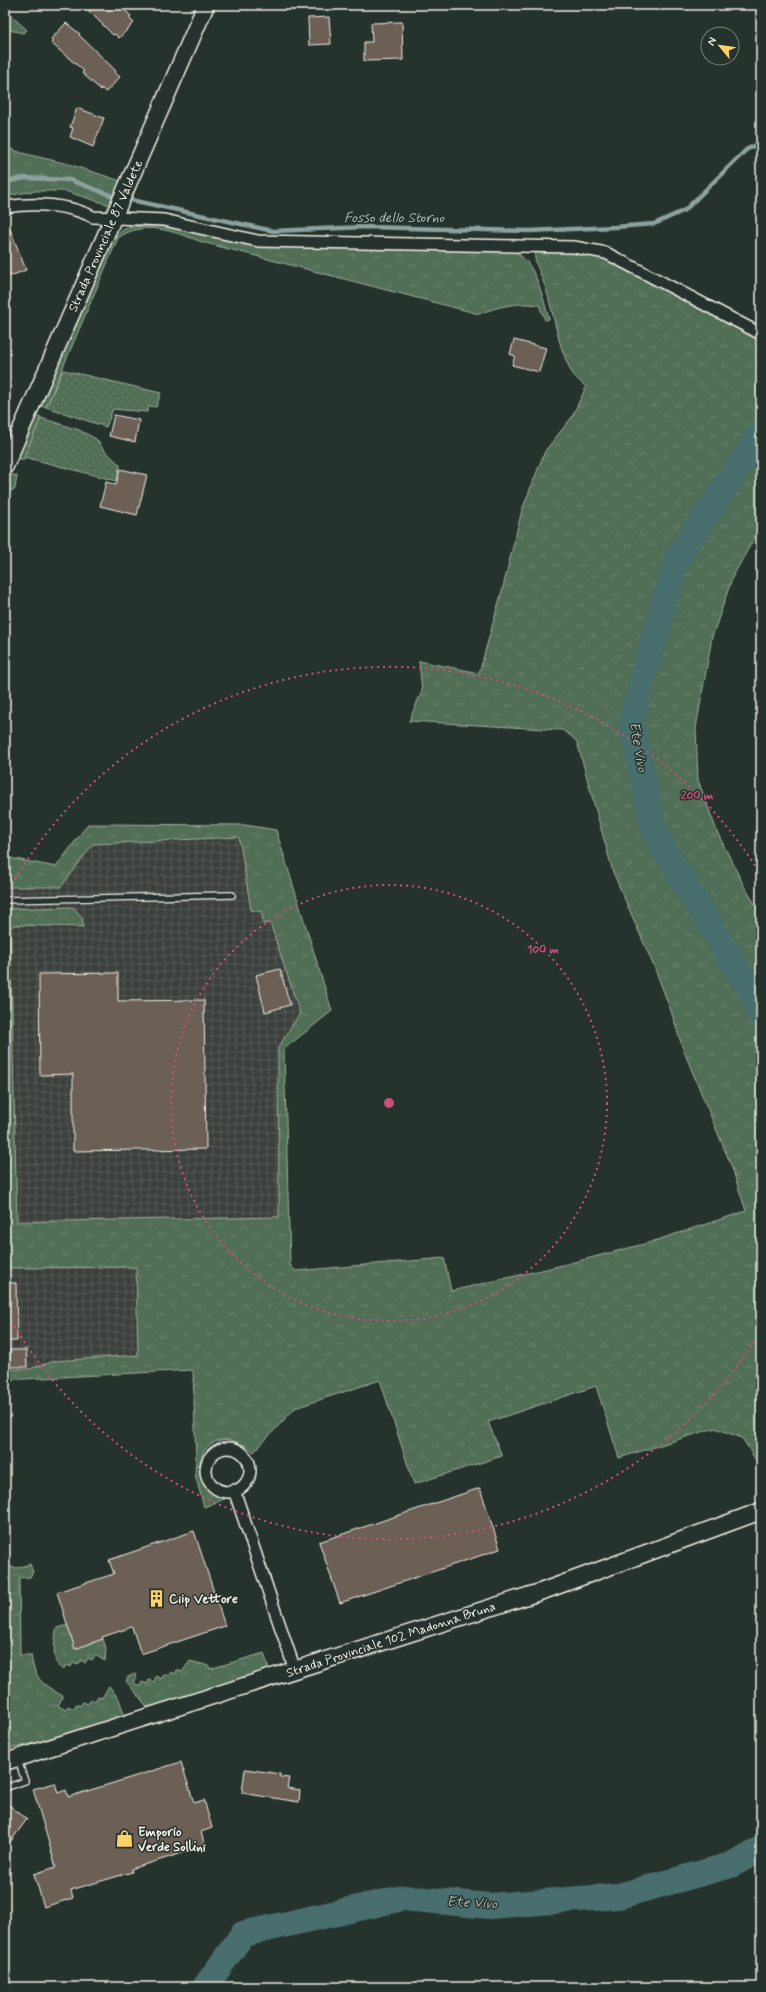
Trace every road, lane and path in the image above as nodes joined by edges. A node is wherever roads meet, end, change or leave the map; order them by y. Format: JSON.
{"nodes":[{"id":1,"x":206,"y":5,"type":"edge"},
{"id":2,"x":5,"y":207,"type":"edge"},
{"id":3,"x":117,"y":212,"type":"junction"},
{"id":4,"x":757,"y":332,"type":"edge"},
{"id":5,"x":5,"y":466,"type":"edge"},
{"id":6,"x":232,"y":895,"type":"dead end"},
{"id":7,"x":5,"y":900,"type":"edge"},
{"id":8,"x":234,"y":1490,"type":"dead end"},
{"id":9,"x":761,"y":1511,"type":"edge"},
{"id":10,"x":295,"y":1670,"type":"junction"},
{"id":11,"x":9,"y":1759,"type":"edge"},
{"id":12,"x":5,"y":1788,"type":"edge"}],
"edges":[{"from":1,"to":3,"type":"street","name":"Strada Provinciale 87 Valdete"},
{"from":2,"to":3,"type":"street"},
{"from":3,"to":4,"type":"street"},
{"from":3,"to":5,"type":"street","name":"Strada Provinciale 87 Valdete"},
{"from":6,"to":7,"type":"lane"},
{"from":8,"to":10,"type":"street"},
{"from":9,"to":10,"type":"street","name":"Strada Provinciale 102 Madonna Bruna"},
{"from":10,"to":11,"type":"street","name":"Strada Provinciale 102 Madonna Bruna"},
{"from":11,"to":12,"type":"lane"}]}
